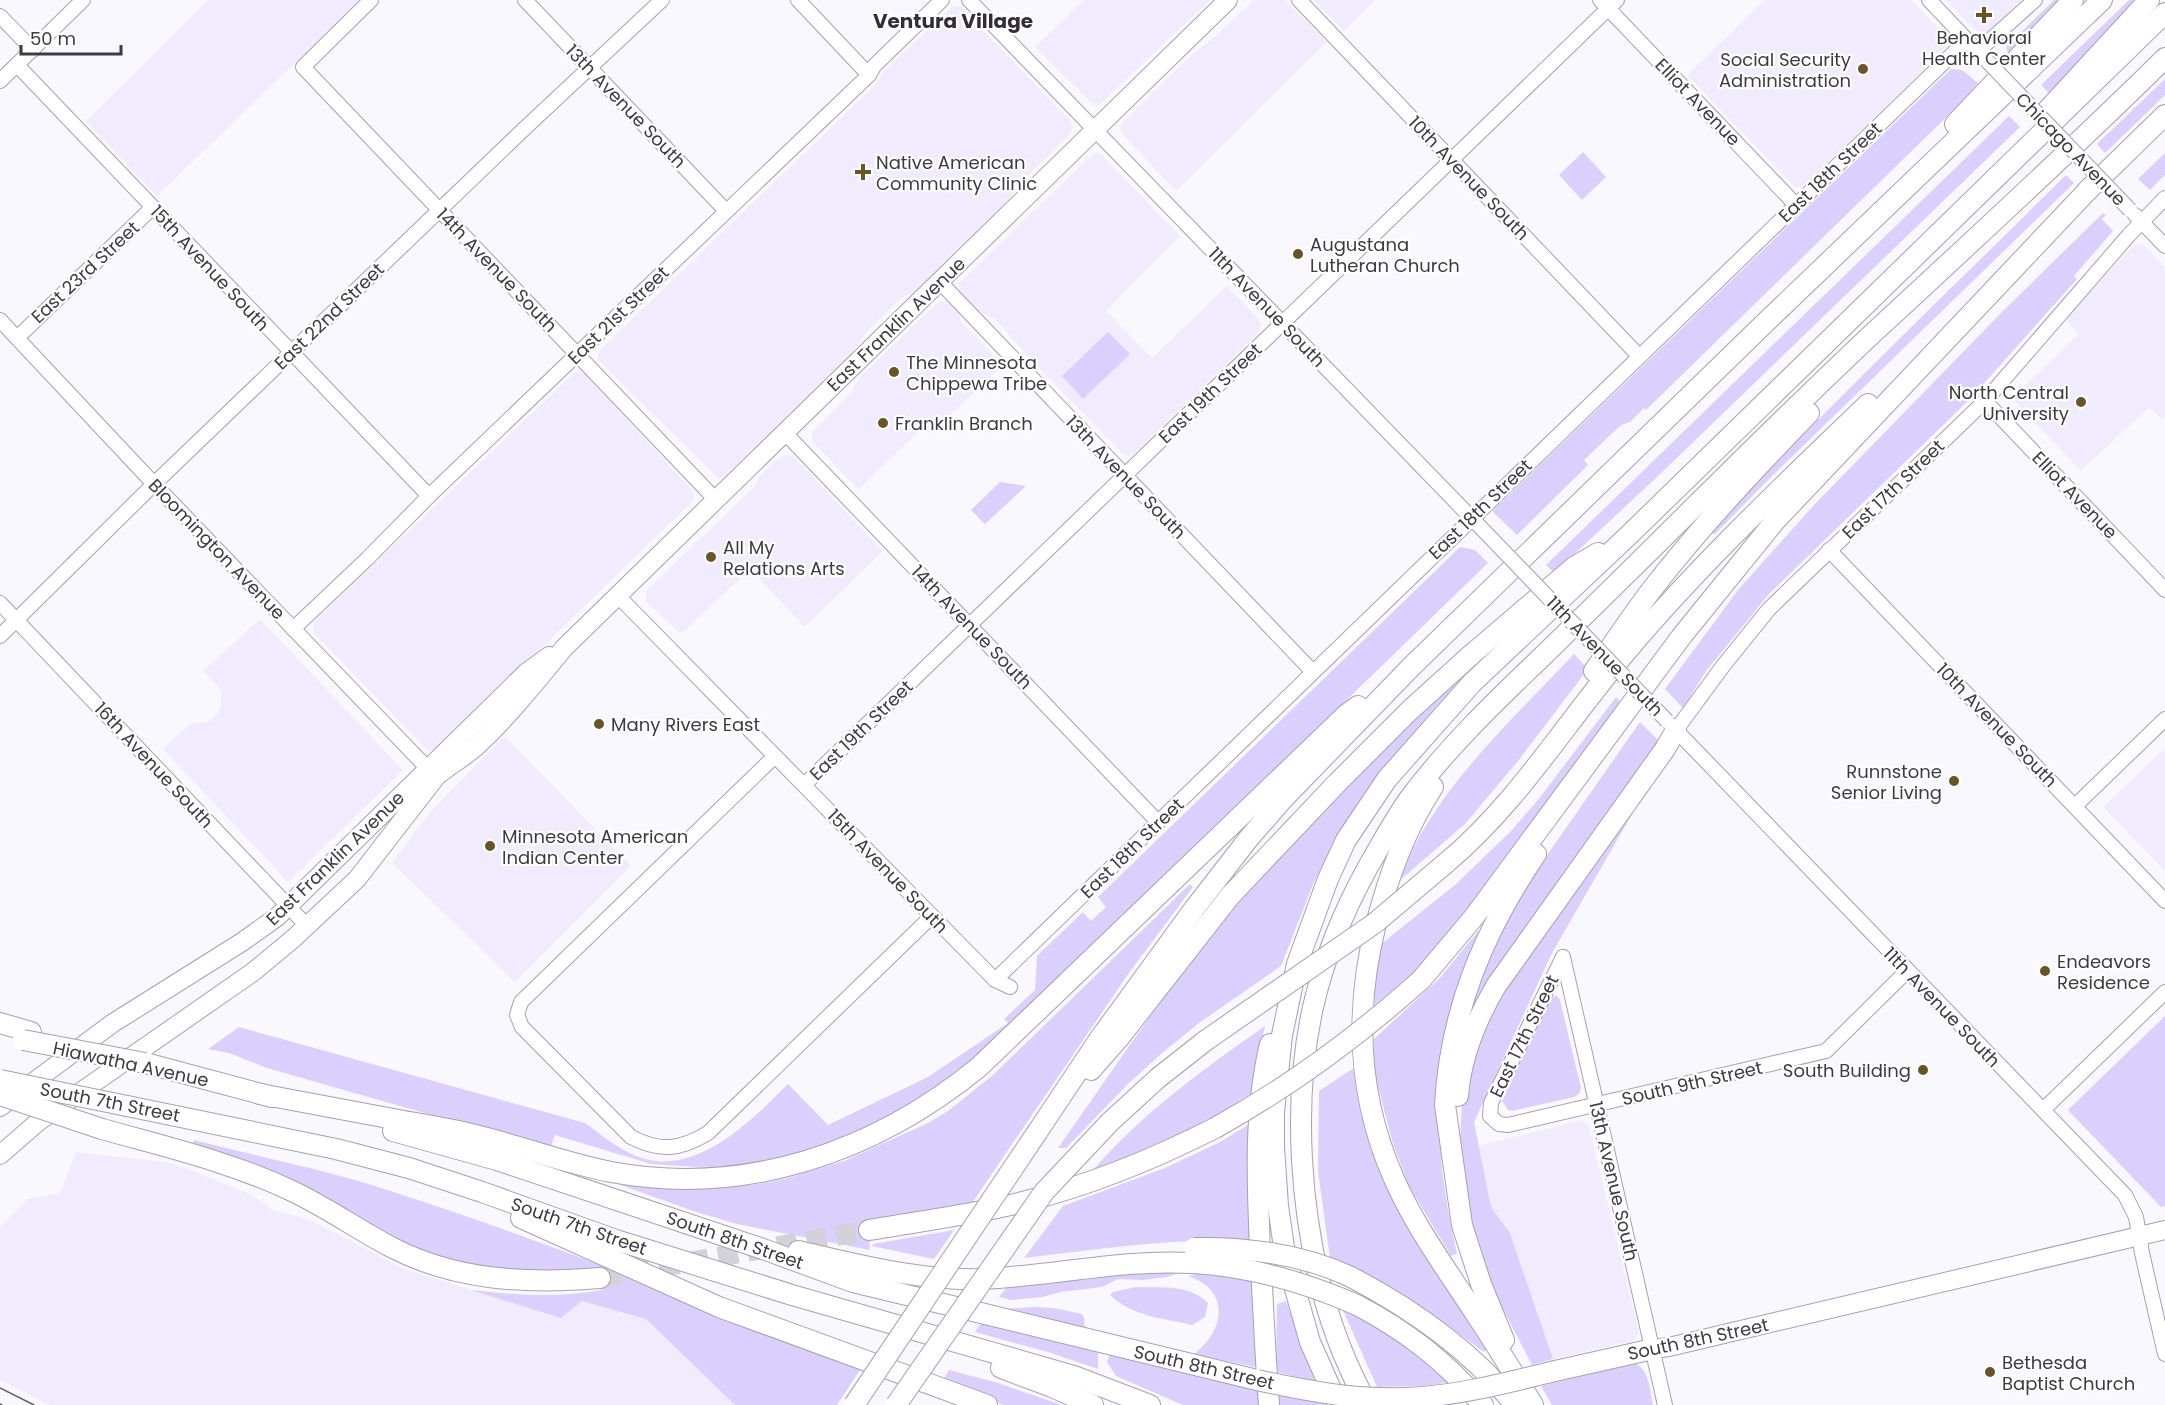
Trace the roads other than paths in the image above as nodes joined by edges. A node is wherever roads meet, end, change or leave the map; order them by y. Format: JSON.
{"nodes":[{"id":1,"x":83,"y":0,"type":"edge"},
{"id":2,"x":371,"y":0,"type":"edge"},
{"id":3,"x":525,"y":0,"type":"edge"},
{"id":4,"x":662,"y":0,"type":"edge"},
{"id":5,"x":798,"y":0,"type":"edge"},
{"id":6,"x":942,"y":0,"type":"edge"},
{"id":7,"x":969,"y":0,"type":"edge"},
{"id":8,"x":1228,"y":0,"type":"edge"},
{"id":9,"x":1299,"y":0,"type":"edge"},
{"id":10,"x":1929,"y":0,"type":"edge"},
{"id":11,"x":2035,"y":0,"type":"edge"},
{"id":12,"x":2073,"y":0,"type":"edge"},
{"id":13,"x":2102,"y":0,"type":"edge"},
{"id":14,"x":2149,"y":0,"type":"edge"},
{"id":15,"x":1608,"y":3,"type":"edge"},
{"id":16,"x":2165,"y":13,"type":"edge"},
{"id":17,"x":0,"y":16,"type":"edge"},
{"id":18,"x":1967,"y":40,"type":"junction"},
{"id":19,"x":33,"y":50,"type":"junction"},
{"id":20,"x":1978,"y":51,"type":"junction"},
{"id":21,"x":2165,"y":58,"type":"edge"},
{"id":22,"x":17,"y":65,"type":"junction"},
{"id":23,"x":590,"y":68,"type":"junction"},
{"id":24,"x":869,"y":75,"type":"junction"},
{"id":25,"x":0,"y":81,"type":"edge"},
{"id":26,"x":2165,"y":115,"type":"edge"},
{"id":27,"x":1096,"y":129,"type":"junction"},
{"id":28,"x":1452,"y":160,"type":"junction"},
{"id":29,"x":2091,"y":187,"type":"junction"},
{"id":30,"x":2165,"y":198,"type":"edge"},
{"id":31,"x":1796,"y":205,"type":"junction"},
{"id":32,"x":153,"y":207,"type":"junction"},
{"id":33,"x":439,"y":210,"type":"junction"},
{"id":34,"x":726,"y":211,"type":"junction"},
{"id":35,"x":2142,"y":222,"type":"junction"},
{"id":36,"x":2165,"y":246,"type":"edge"},
{"id":37,"x":1963,"y":252,"type":"junction"},
{"id":38,"x":1918,"y":254,"type":"junction"},
{"id":39,"x":940,"y":282,"type":"junction"},
{"id":40,"x":0,"y":320,"type":"edge"},
{"id":41,"x":1768,"y":320,"type":"junction"},
{"id":42,"x":1283,"y":322,"type":"junction"},
{"id":43,"x":17,"y":338,"type":"junction"},
{"id":44,"x":291,"y":353,"type":"junction"},
{"id":45,"x":578,"y":354,"type":"junction"},
{"id":46,"x":1639,"y":356,"type":"junction"},
{"id":47,"x":1985,"y":401,"type":"junction"},
{"id":48,"x":785,"y":433,"type":"junction"},
{"id":49,"x":1125,"y":475,"type":"junction"},
{"id":50,"x":154,"y":484,"type":"junction"},
{"id":51,"x":429,"y":496,"type":"junction"},
{"id":52,"x":716,"y":500,"type":"junction"},
{"id":53,"x":1472,"y":518,"type":"junction"},
{"id":54,"x":1629,"y":535,"type":"junction"},
{"id":55,"x":1829,"y":550,"type":"junction"},
{"id":56,"x":2165,"y":590,"type":"edge"},
{"id":57,"x":618,"y":596,"type":"junction"},
{"id":58,"x":0,"y":603,"type":"edge"},
{"id":59,"x":16,"y":620,"type":"junction"},
{"id":60,"x":970,"y":625,"type":"junction"},
{"id":61,"x":293,"y":629,"type":"junction"},
{"id":62,"x":0,"y":636,"type":"edge"},
{"id":63,"x":1681,"y":637,"type":"junction"},
{"id":64,"x":1550,"y":649,"type":"junction"},
{"id":65,"x":1411,"y":667,"type":"junction"},
{"id":66,"x":1313,"y":672,"type":"junction"},
{"id":67,"x":2165,"y":719,"type":"edge"},
{"id":68,"x":1672,"y":726,"type":"junction"},
{"id":69,"x":775,"y":756,"type":"junction"},
{"id":70,"x":432,"y":773,"type":"junction"},
{"id":71,"x":804,"y":785,"type":"junction"},
{"id":72,"x":2075,"y":806,"type":"junction"},
{"id":73,"x":1158,"y":822,"type":"junction"},
{"id":74,"x":1446,"y":863,"type":"junction"},
{"id":75,"x":1320,"y":900,"type":"junction"},
{"id":76,"x":2165,"y":901,"type":"edge"},
{"id":77,"x":288,"y":905,"type":"junction"},
{"id":78,"x":932,"y":916,"type":"junction"},
{"id":79,"x":308,"y":927,"type":"junction"},
{"id":80,"x":1563,"y":957,"type":"joint"},
{"id":81,"x":1907,"y":971,"type":"junction"},
{"id":82,"x":995,"y":981,"type":"junction"},
{"id":83,"x":1010,"y":987,"type":"dead end"},
{"id":84,"x":2165,"y":992,"type":"edge"},
{"id":85,"x":0,"y":1023,"type":"edge"},
{"id":86,"x":0,"y":1036,"type":"edge"},
{"id":87,"x":27,"y":1036,"type":"junction"},
{"id":88,"x":0,"y":1080,"type":"edge"},
{"id":89,"x":260,"y":1094,"type":"junction"},
{"id":90,"x":0,"y":1095,"type":"edge"},
{"id":91,"x":1597,"y":1105,"type":"junction"},
{"id":92,"x":0,"y":1107,"type":"edge"},
{"id":93,"x":2043,"y":1110,"type":"junction"},
{"id":94,"x":1490,"y":1116,"type":"joint"},
{"id":95,"x":1038,"y":1131,"type":"junction"},
{"id":96,"x":1,"y":1152,"type":"edge"},
{"id":97,"x":409,"y":1168,"type":"junction"},
{"id":98,"x":1453,"y":1171,"type":"junction"},
{"id":99,"x":707,"y":1230,"type":"junction"},
{"id":100,"x":869,"y":1230,"type":"tunnel mouth"},
{"id":101,"x":2165,"y":1230,"type":"edge"},
{"id":102,"x":2141,"y":1237,"type":"junction"},
{"id":103,"x":1193,"y":1255,"type":"junction"},
{"id":104,"x":600,"y":1278,"type":"tunnel mouth"},
{"id":105,"x":792,"y":1294,"type":"junction"},
{"id":106,"x":1653,"y":1349,"type":"junction"},
{"id":107,"x":2165,"y":1354,"type":"edge"},
{"id":108,"x":854,"y":1405,"type":"edge"},
{"id":109,"x":896,"y":1405,"type":"edge"},
{"id":110,"x":987,"y":1405,"type":"edge"},
{"id":111,"x":1093,"y":1405,"type":"edge"},
{"id":112,"x":1150,"y":1405,"type":"edge"},
{"id":113,"x":1269,"y":1405,"type":"edge"},
{"id":114,"x":1338,"y":1405,"type":"edge"},
{"id":115,"x":1368,"y":1405,"type":"edge"},
{"id":116,"x":1483,"y":1405,"type":"edge"},
{"id":117,"x":1515,"y":1405,"type":"edge"},
{"id":118,"x":1533,"y":1405,"type":"edge"},
{"id":119,"x":1665,"y":1405,"type":"edge"}],
"edges":[{"from":1,"to":19,"type":"street"},
{"from":2,"to":33,"type":"street","name":"14th Avenue South"},
{"from":3,"to":23,"type":"street","name":"13th Avenue South"},
{"from":4,"to":23,"type":"street","name":"East 22nd Street"},
{"from":5,"to":24,"type":"street"},
{"from":6,"to":24,"type":"street","name":"East 21st Street"},
{"from":7,"to":27,"type":"street","name":"11th Avenue South"},
{"from":8,"to":27,"type":"main road","name":"East Franklin Avenue"},
{"from":9,"to":28,"type":"street","name":"10th Avenue South"},
{"from":10,"to":18,"type":"street","name":"Chicago Avenue"},
{"from":11,"to":20,"type":"street"},
{"from":12,"to":41,"type":"highway"},
{"from":13,"to":41,"type":"highway"},
{"from":14,"to":38,"type":"highway"},
{"from":15,"to":28,"type":"street","name":"East 19th Street"},
{"from":15,"to":31,"type":"street","name":"Elliot Avenue"},
{"from":16,"to":38,"type":"highway"},
{"from":17,"to":19,"type":"street"},
{"from":18,"to":20,"type":"street","name":"Chicago Avenue"},
{"from":18,"to":31,"type":"street","name":"East 18th Street"},
{"from":19,"to":22,"type":"street"},
{"from":20,"to":35,"type":"street","name":"Chicago Avenue","bridge":true},
{"from":21,"to":37,"type":"highway"},
{"from":22,"to":25,"type":"street"},
{"from":22,"to":32,"type":"street","name":"15th Avenue South"},
{"from":23,"to":33,"type":"street","name":"East 22nd Street"},
{"from":23,"to":34,"type":"street","name":"13th Avenue South"},
{"from":24,"to":34,"type":"street","name":"East 21st Street"},
{"from":26,"to":29,"type":"highway"},
{"from":27,"to":39,"type":"main road","name":"East Franklin Avenue"},
{"from":27,"to":42,"type":"street","name":"11th Avenue South"},
{"from":28,"to":42,"type":"street","name":"East 19th Street"},
{"from":28,"to":46,"type":"street","name":"10th Avenue South"},
{"from":29,"to":63,"type":"highway"},
{"from":29,"to":74,"type":"highway"},
{"from":30,"to":35,"type":"street","name":"East 17th Street"},
{"from":31,"to":46,"type":"street","name":"East 18th Street"},
{"from":32,"to":43,"type":"street","name":"East 23rd Street"},
{"from":32,"to":44,"type":"street","name":"15th Avenue South"},
{"from":33,"to":44,"type":"street","name":"East 22nd Street"},
{"from":33,"to":45,"type":"street","name":"14th Avenue South"},
{"from":34,"to":45,"type":"street","name":"East 21st Street"},
{"from":35,"to":36,"type":"street","name":"Chicago Avenue"},
{"from":35,"to":47,"type":"street","name":"East 17th Street"},
{"from":37,"to":64,"type":"highway"},
{"from":37,"to":74,"type":"highway"},
{"from":38,"to":54,"type":"highway"},
{"from":39,"to":48,"type":"main road","name":"East Franklin Avenue"},
{"from":39,"to":49,"type":"street","name":"13th Avenue South"},
{"from":40,"to":43,"type":"street","name":"Bloomington Avenue"},
{"from":41,"to":65,"type":"highway"},
{"from":42,"to":49,"type":"street","name":"East 19th Street"},
{"from":42,"to":53,"type":"street","name":"11th Avenue South"},
{"from":43,"to":50,"type":"street","name":"Bloomington Avenue"},
{"from":44,"to":50,"type":"street","name":"East 22nd Street"},
{"from":44,"to":51,"type":"street","name":"15th Avenue South"},
{"from":45,"to":51,"type":"street","name":"East 21st Street"},
{"from":45,"to":52,"type":"street","name":"14th Avenue South"},
{"from":46,"to":53,"type":"street","name":"East 18th Street"},
{"from":47,"to":55,"type":"street","name":"East 17th Street"},
{"from":47,"to":56,"type":"street","name":"Elliot Avenue"},
{"from":48,"to":52,"type":"main road","name":"East Franklin Avenue"},
{"from":48,"to":60,"type":"street","name":"14th Avenue South"},
{"from":49,"to":60,"type":"street","name":"East 19th Street"},
{"from":49,"to":66,"type":"street","name":"13th Avenue South"},
{"from":50,"to":59,"type":"street","name":"East 22nd Street"},
{"from":50,"to":61,"type":"street","name":"Bloomington Avenue"},
{"from":51,"to":61,"type":"street","name":"East 21st Street"},
{"from":52,"to":57,"type":"main road","name":"East Franklin Avenue"},
{"from":53,"to":66,"type":"street","name":"East 18th Street"},
{"from":53,"to":68,"type":"street","name":"11th Avenue South","bridge":true},
{"from":54,"to":75,"type":"highway"},
{"from":54,"to":95,"type":"highway"},
{"from":55,"to":68,"type":"street","name":"East 17th Street"},
{"from":55,"to":72,"type":"street","name":"10th Avenue South"},
{"from":57,"to":69,"type":"street","name":"15th Avenue South"},
{"from":57,"to":70,"type":"main road","name":"East Franklin Avenue"},
{"from":58,"to":59,"type":"street","name":"16th Avenue South"},
{"from":59,"to":62,"type":"street","name":"East 22nd Street"},
{"from":59,"to":77,"type":"street","name":"16th Avenue South"},
{"from":60,"to":71,"type":"street","name":"East 19th Street"},
{"from":60,"to":73,"type":"street","name":"14th Avenue South"},
{"from":61,"to":70,"type":"street","name":"Bloomington Avenue"},
{"from":63,"to":98,"type":"highway"},
{"from":63,"to":100,"type":"highway","bridge":true},
{"from":64,"to":115,"type":"highway"},
{"from":64,"to":118,"type":"highway"},
{"from":65,"to":89,"type":"highway"},
{"from":65,"to":95,"type":"highway"},
{"from":66,"to":73,"type":"street","name":"East 18th Street"},
{"from":67,"to":72,"type":"street"},
{"from":68,"to":81,"type":"street","name":"11th Avenue South"},
{"from":68,"to":98,"type":"highway"},
{"from":69,"to":71,"type":"street","name":"15th Avenue South"},
{"from":69,"to":78,"type":"street"},
{"from":70,"to":77,"type":"main road","name":"East Franklin Avenue"},
{"from":70,"to":79,"type":"main road","name":"East Franklin Avenue"},
{"from":71,"to":78,"type":"street","name":"15th Avenue South"},
{"from":72,"to":76,"type":"street","name":"10th Avenue South"},
{"from":73,"to":82,"type":"street","name":"East 18th Street"},
{"from":74,"to":109,"type":"highway","bridge":true},
{"from":75,"to":113,"type":"highway"},
{"from":75,"to":114,"type":"highway"},
{"from":77,"to":79,"type":"street","name":"16th Avenue South"},
{"from":77,"to":92,"type":"main road","name":"East Franklin Avenue"},
{"from":78,"to":82,"type":"street","name":"15th Avenue South"},
{"from":79,"to":96,"type":"main road","name":"East Franklin Avenue"},
{"from":80,"to":91,"type":"street","name":"13th Avenue South"},
{"from":80,"to":94,"type":"street","name":"East 17th Street"},
{"from":81,"to":91,"type":"street","name":"South 9th Street"},
{"from":81,"to":93,"type":"street","name":"11th Avenue South"},
{"from":82,"to":83,"type":"street","name":"15th Avenue South"},
{"from":84,"to":93,"type":"street"},
{"from":85,"to":87,"type":"highway"},
{"from":86,"to":87,"type":"highway","name":"Hiawatha Avenue"},
{"from":87,"to":89,"type":"highway","name":"Hiawatha Avenue","bridge":true},
{"from":88,"to":97,"type":"highway","name":"South 7th Street","bridge":true},
{"from":89,"to":99,"type":"highway","name":"South 8th Street"},
{"from":90,"to":104,"type":"highway","bridge":true},
{"from":91,"to":94,"type":"street","name":"South 9th Street"},
{"from":91,"to":106,"type":"street","name":"13th Avenue South"},
{"from":93,"to":102,"type":"street","name":"11th Avenue South"},
{"from":95,"to":108,"type":"highway","bridge":true},
{"from":97,"to":105,"type":"highway","name":"South 7th Street"},
{"from":97,"to":110,"type":"highway"},
{"from":98,"to":118,"type":"highway"},
{"from":99,"to":103,"type":"highway"},
{"from":99,"to":106,"type":"highway","name":"South 8th Street","bridge":true},
{"from":101,"to":102,"type":"main road","name":"South 8th Street"},
{"from":102,"to":106,"type":"main road","name":"South 8th Street"},
{"from":102,"to":107,"type":"street","name":"11th Avenue South"},
{"from":103,"to":116,"type":"highway","bridge":true},
{"from":103,"to":117,"type":"highway","bridge":true},
{"from":105,"to":111,"type":"highway"},
{"from":105,"to":112,"type":"highway","name":"South 7th Street"},
{"from":106,"to":119,"type":"street","name":"13th Avenue South"}]}
